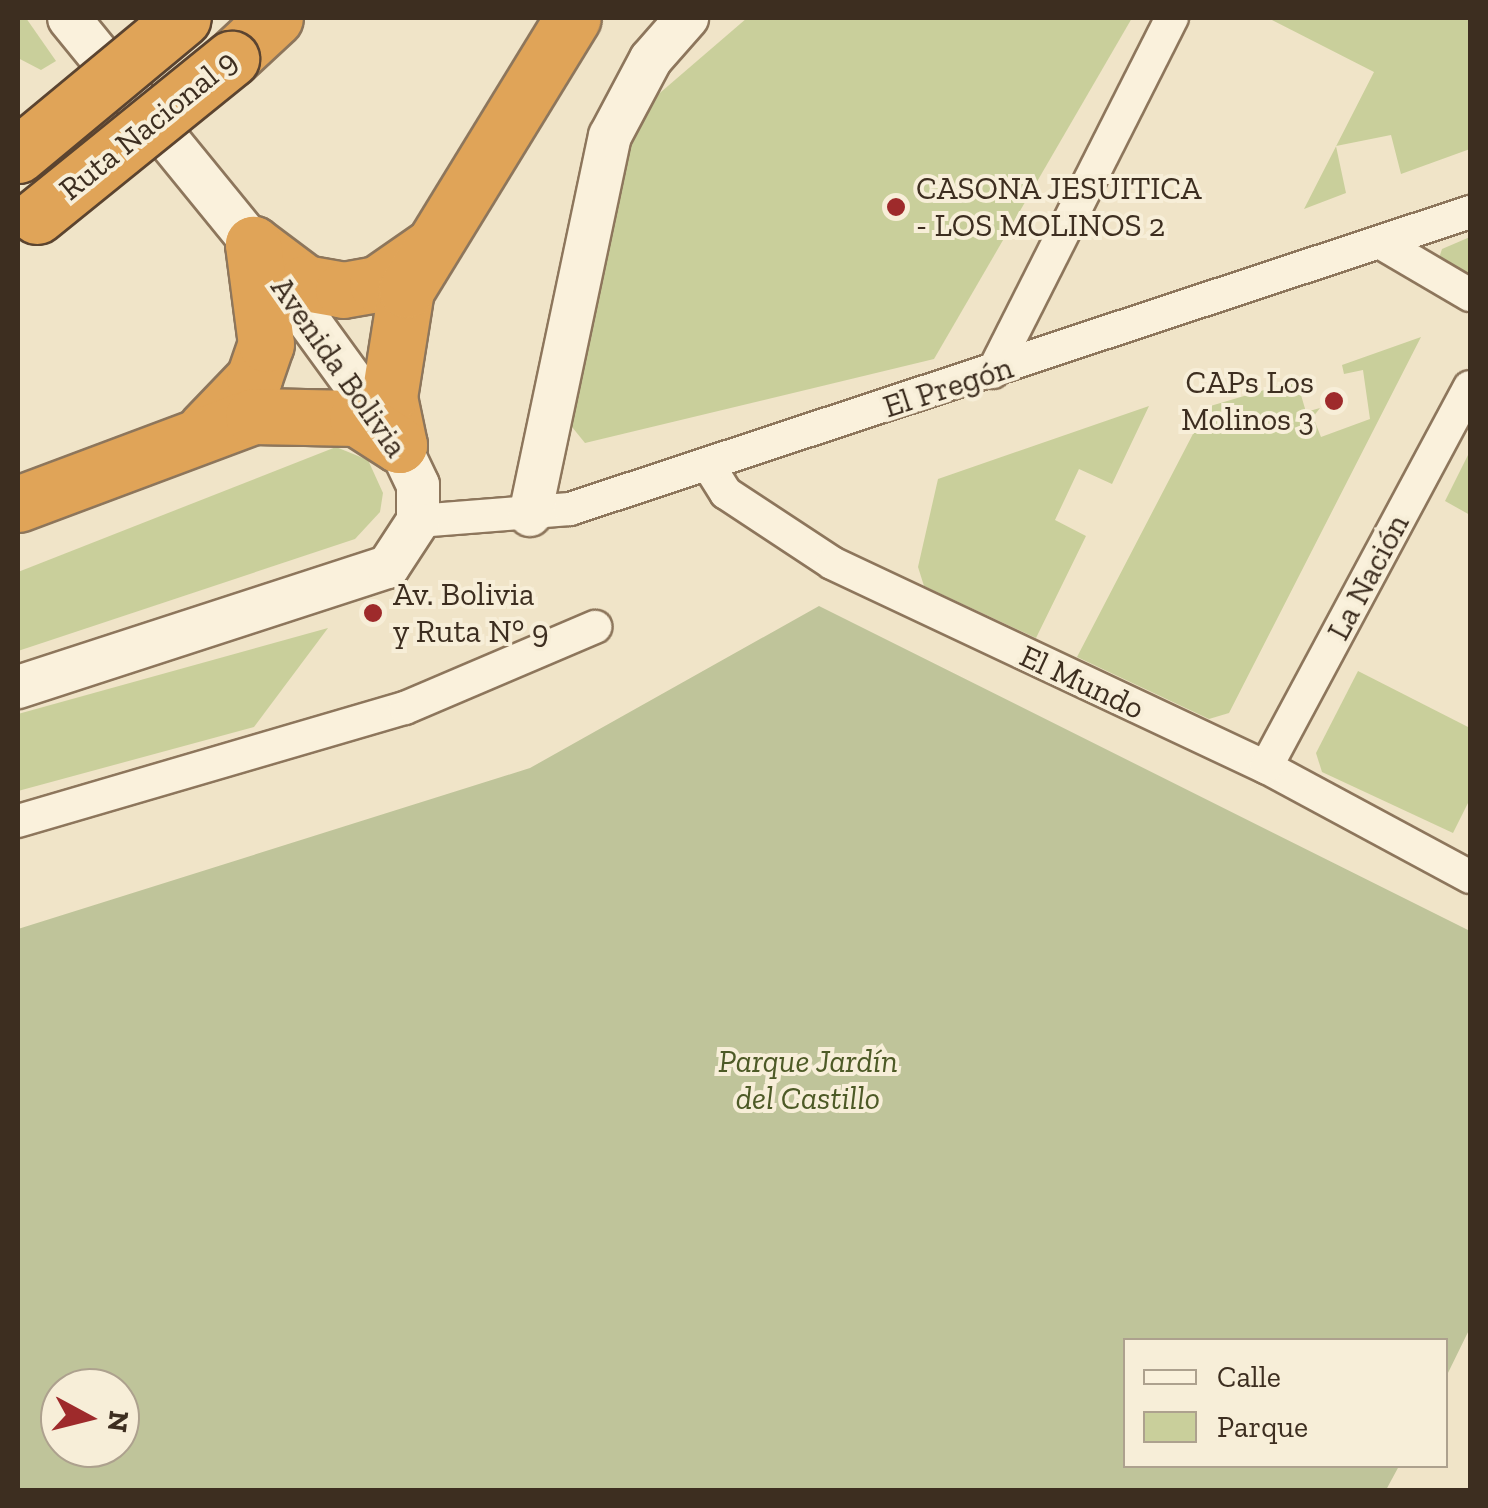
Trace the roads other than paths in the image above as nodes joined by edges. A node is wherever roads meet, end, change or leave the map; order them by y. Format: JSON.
{"nodes":[{"id":1,"x":69,"y":18,"type":"edge"},
{"id":2,"x":183,"y":18,"type":"edge"},
{"id":3,"x":274,"y":18,"type":"edge"},
{"id":4,"x":573,"y":18,"type":"edge"},
{"id":5,"x":687,"y":18,"type":"edge"},
{"id":6,"x":1172,"y":18,"type":"edge"},
{"id":7,"x":18,"y":155,"type":"edge"},
{"id":8,"x":1470,"y":212,"type":"edge"},
{"id":9,"x":27,"y":222,"type":"edge"},
{"id":10,"x":253,"y":244,"type":"junction"},
{"id":11,"x":433,"y":244,"type":"junction"},
{"id":12,"x":1383,"y":244,"type":"junction"},
{"id":13,"x":1470,"y":295,"type":"edge"},
{"id":14,"x":993,"y":372,"type":"junction"},
{"id":15,"x":1470,"y":388,"type":"edge"},
{"id":16,"x":186,"y":443,"type":"junction"},
{"id":17,"x":398,"y":445,"type":"junction"},
{"id":18,"x":709,"y":466,"type":"junction"},
{"id":19,"x":18,"y":504,"type":"edge"},
{"id":20,"x":530,"y":515,"type":"junction"},
{"id":21,"x":418,"y":521,"type":"junction"},
{"id":22,"x":595,"y":627,"type":"dead end"},
{"id":23,"x":18,"y":687,"type":"edge"},
{"id":24,"x":1266,"y":767,"type":"junction"},
{"id":25,"x":18,"y":821,"type":"edge"},
{"id":26,"x":1470,"y":878,"type":"edge"}],
"edges":[{"from":1,"to":10,"type":"street","name":"Avenida Bolivia"},
{"from":2,"to":7,"type":"highway","name":"Ruta Nacional 9","bridge":true},
{"from":3,"to":9,"type":"highway","name":"Ruta Nacional 9","bridge":true},
{"from":4,"to":11,"type":"highway"},
{"from":5,"to":20,"type":"street"},
{"from":6,"to":14,"type":"street"},
{"from":8,"to":12,"type":"street","name":"El Pregón"},
{"from":10,"to":11,"type":"highway"},
{"from":10,"to":16,"type":"highway"},
{"from":10,"to":17,"type":"street","name":"Avenida Bolivia"},
{"from":11,"to":17,"type":"highway"},
{"from":12,"to":13,"type":"street"},
{"from":12,"to":14,"type":"street","name":"El Pregón"},
{"from":14,"to":18,"type":"street","name":"El Pregón"},
{"from":15,"to":24,"type":"street","name":"La Nación"},
{"from":16,"to":17,"type":"highway"},
{"from":16,"to":19,"type":"highway"},
{"from":17,"to":21,"type":"street","name":"Avenida Bolivia"},
{"from":18,"to":20,"type":"street","name":"El Pregón"},
{"from":18,"to":24,"type":"street","name":"El Mundo"},
{"from":20,"to":21,"type":"street","name":"El Pregón"},
{"from":21,"to":23,"type":"street"},
{"from":22,"to":25,"type":"street"},
{"from":24,"to":26,"type":"street","name":"El Mundo"}]}
